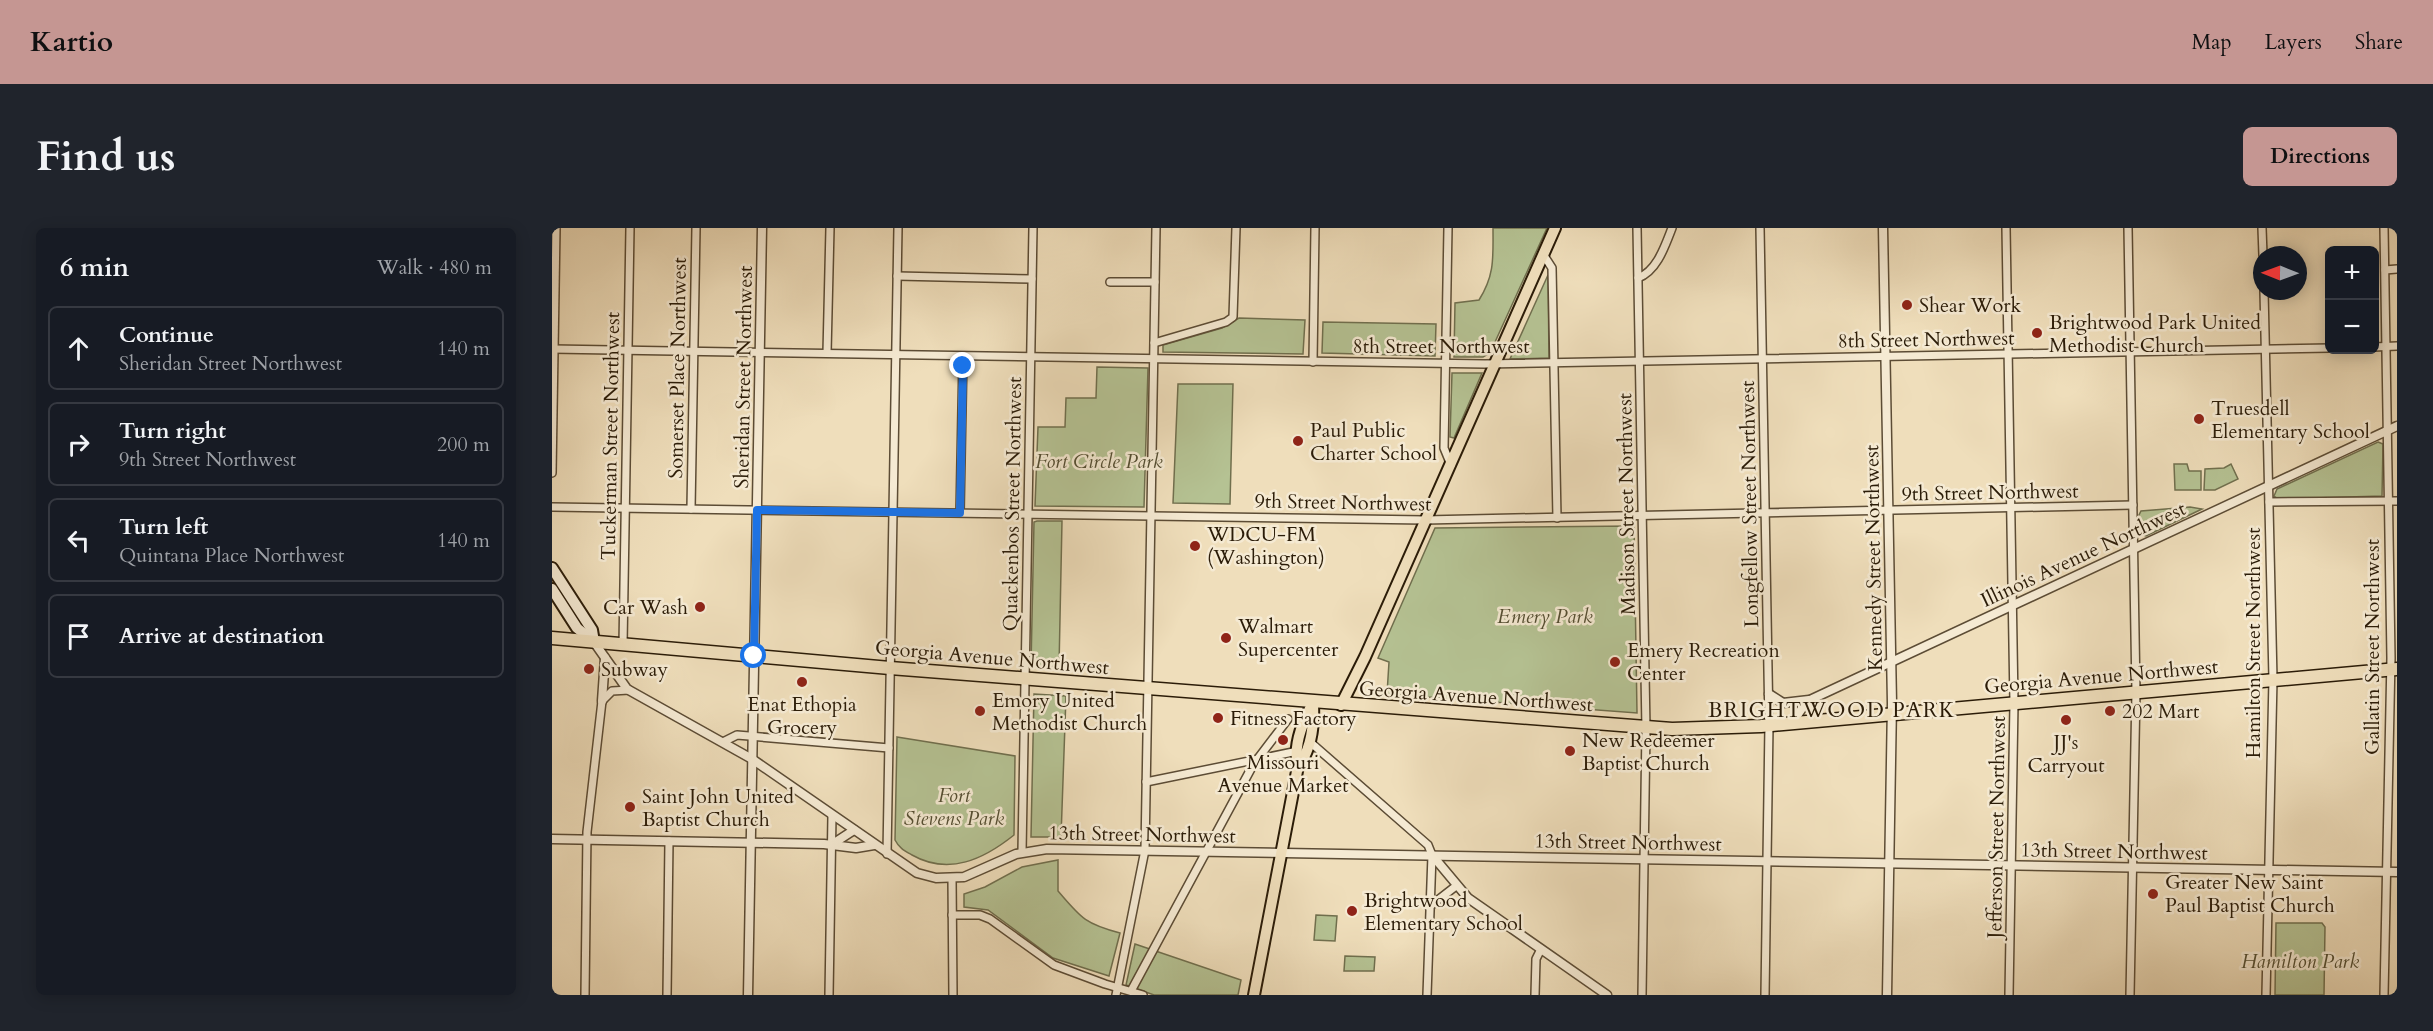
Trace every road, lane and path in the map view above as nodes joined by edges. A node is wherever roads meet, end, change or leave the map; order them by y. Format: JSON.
{"nodes":[{"id":1,"x":556,"y":228,"type":"edge"},
{"id":2,"x":630,"y":228,"type":"edge"},
{"id":3,"x":696,"y":228,"type":"edge"},
{"id":4,"x":762,"y":228,"type":"edge"},
{"id":5,"x":830,"y":228,"type":"edge"},
{"id":6,"x":898,"y":228,"type":"edge"},
{"id":7,"x":1033,"y":228,"type":"edge"},
{"id":8,"x":1156,"y":228,"type":"edge"},
{"id":9,"x":1236,"y":228,"type":"edge"},
{"id":10,"x":1315,"y":228,"type":"edge"},
{"id":11,"x":1448,"y":228,"type":"edge"},
{"id":12,"x":1555,"y":228,"type":"edge"},
{"id":13,"x":1637,"y":228,"type":"edge"},
{"id":14,"x":1672,"y":228,"type":"edge"},
{"id":15,"x":1760,"y":228,"type":"edge"},
{"id":16,"x":1883,"y":228,"type":"edge"},
{"id":17,"x":2006,"y":228,"type":"edge"},
{"id":18,"x":2128,"y":228,"type":"edge"},
{"id":19,"x":2262,"y":228,"type":"edge"},
{"id":20,"x":2384,"y":228,"type":"edge"},
{"id":21,"x":2263,"y":246,"type":"edge"},
{"id":22,"x":1543,"y":254,"type":"junction"},
{"id":23,"x":2397,"y":269,"type":"edge"},
{"id":24,"x":2385,"y":270,"type":"junction"},
{"id":25,"x":897,"y":276,"type":"junction"},
{"id":26,"x":1638,"y":278,"type":"junction"},
{"id":27,"x":1032,"y":279,"type":"junction"},
{"id":28,"x":1110,"y":282,"type":"dead end"},
{"id":29,"x":1155,"y":282,"type":"junction"},
{"id":30,"x":2264,"y":300,"type":"edge"},
{"id":31,"x":1154,"y":343,"type":"junction"},
{"id":32,"x":2386,"y":346,"type":"junction"},
{"id":33,"x":2397,"y":346,"type":"edge"},
{"id":34,"x":2379,"y":347,"type":"edge"},
{"id":35,"x":2325,"y":348,"type":"edge"},
{"id":36,"x":553,"y":349,"type":"edge"},
{"id":37,"x":2265,"y":349,"type":"junction"},
{"id":38,"x":628,"y":350,"type":"junction"},
{"id":39,"x":694,"y":351,"type":"junction"},
{"id":40,"x":2130,"y":351,"type":"junction"},
{"id":41,"x":759,"y":352,"type":"junction"},
{"id":42,"x":827,"y":353,"type":"junction"},
{"id":43,"x":896,"y":354,"type":"junction"},
{"id":44,"x":2008,"y":354,"type":"junction"},
{"id":45,"x":963,"y":356,"type":"junction"},
{"id":46,"x":1885,"y":356,"type":"junction"},
{"id":47,"x":1030,"y":357,"type":"junction"},
{"id":48,"x":1154,"y":359,"type":"junction"},
{"id":49,"x":1762,"y":359,"type":"junction"},
{"id":50,"x":1640,"y":361,"type":"junction"},
{"id":51,"x":1313,"y":362,"type":"junction"},
{"id":52,"x":1553,"y":363,"type":"junction"},
{"id":53,"x":1445,"y":364,"type":"junction"},
{"id":54,"x":1495,"y":364,"type":"junction"},
{"id":55,"x":2397,"y":426,"type":"edge"},
{"id":56,"x":2386,"y":431,"type":"junction"},
{"id":57,"x":1451,"y":465,"type":"junction"},
{"id":58,"x":552,"y":473,"type":"edge"},
{"id":59,"x":2268,"y":486,"type":"junction"},
{"id":60,"x":2389,"y":501,"type":"junction"},
{"id":61,"x":2397,"y":501,"type":"edge"},
{"id":62,"x":2269,"y":502,"type":"junction"},
{"id":63,"x":2133,"y":505,"type":"junction"},
{"id":64,"x":552,"y":507,"type":"edge"},
{"id":65,"x":625,"y":508,"type":"junction"},
{"id":66,"x":2011,"y":508,"type":"junction"},
{"id":67,"x":692,"y":509,"type":"junction"},
{"id":68,"x":757,"y":510,"type":"junction"},
{"id":69,"x":1888,"y":511,"type":"junction"},
{"id":70,"x":892,"y":512,"type":"junction"},
{"id":71,"x":960,"y":513,"type":"junction"},
{"id":72,"x":1766,"y":513,"type":"junction"},
{"id":73,"x":1028,"y":514,"type":"junction"},
{"id":74,"x":1151,"y":516,"type":"junction"},
{"id":75,"x":1643,"y":516,"type":"junction"},
{"id":76,"x":1557,"y":518,"type":"junction"},
{"id":77,"x":1425,"y":520,"type":"junction"},
{"id":78,"x":2134,"y":549,"type":"junction"},
{"id":79,"x":552,"y":568,"type":"edge"},
{"id":80,"x":552,"y":589,"type":"edge"},
{"id":81,"x":2013,"y":605,"type":"junction"},
{"id":82,"x":552,"y":638,"type":"edge"},
{"id":83,"x":594,"y":642,"type":"junction"},
{"id":84,"x":622,"y":645,"type":"junction"},
{"id":85,"x":754,"y":656,"type":"junction"},
{"id":86,"x":604,"y":657,"type":"junction"},
{"id":87,"x":1891,"y":662,"type":"junction"},
{"id":88,"x":890,"y":668,"type":"junction"},
{"id":89,"x":2394,"y":669,"type":"edge"},
{"id":90,"x":1025,"y":679,"type":"junction"},
{"id":91,"x":2273,"y":679,"type":"junction"},
{"id":92,"x":1148,"y":689,"type":"junction"},
{"id":93,"x":629,"y":690,"type":"junction"},
{"id":94,"x":2136,"y":692,"type":"junction"},
{"id":95,"x":1769,"y":694,"type":"junction"},
{"id":96,"x":1812,"y":699,"type":"junction"},
{"id":97,"x":602,"y":701,"type":"junction"},
{"id":98,"x":1313,"y":703,"type":"junction"},
{"id":99,"x":2014,"y":703,"type":"junction"},
{"id":100,"x":1341,"y":705,"type":"junction"},
{"id":101,"x":1892,"y":714,"type":"junction"},
{"id":102,"x":1288,"y":719,"type":"dead end"},
{"id":103,"x":1792,"y":723,"type":"junction"},
{"id":104,"x":1769,"y":725,"type":"junction"},
{"id":105,"x":1647,"y":729,"type":"junction"},
{"id":106,"x":753,"y":736,"type":"junction"},
{"id":107,"x":723,"y":742,"type":"junction"},
{"id":108,"x":1310,"y":742,"type":"junction"},
{"id":109,"x":889,"y":747,"type":"junction"},
{"id":110,"x":1298,"y":751,"type":"junction"},
{"id":111,"x":1257,"y":758,"type":"junction"},
{"id":112,"x":752,"y":759,"type":"junction"},
{"id":113,"x":1298,"y":766,"type":"junction"},
{"id":114,"x":1146,"y":782,"type":"junction"},
{"id":115,"x":832,"y":815,"type":"junction"},
{"id":116,"x":854,"y":830,"type":"junction"},
{"id":117,"x":552,"y":839,"type":"edge"},
{"id":118,"x":587,"y":840,"type":"junction"},
{"id":119,"x":669,"y":841,"type":"junction"},
{"id":120,"x":751,"y":843,"type":"junction"},
{"id":121,"x":831,"y":845,"type":"junction"},
{"id":122,"x":874,"y":845,"type":"junction"},
{"id":123,"x":1145,"y":850,"type":"junction"},
{"id":124,"x":1022,"y":852,"type":"junction"},
{"id":125,"x":1206,"y":852,"type":"junction"},
{"id":126,"x":1282,"y":853,"type":"junction"},
{"id":127,"x":887,"y":854,"type":"junction"},
{"id":128,"x":1432,"y":855,"type":"junction"},
{"id":129,"x":1644,"y":859,"type":"junction"},
{"id":130,"x":1767,"y":861,"type":"junction"},
{"id":131,"x":1889,"y":864,"type":"junction"},
{"id":132,"x":2012,"y":866,"type":"junction"},
{"id":133,"x":2132,"y":868,"type":"junction"},
{"id":134,"x":2269,"y":871,"type":"junction"},
{"id":135,"x":2386,"y":872,"type":"junction"},
{"id":136,"x":2397,"y":872,"type":"edge"},
{"id":137,"x":952,"y":879,"type":"junction"},
{"id":138,"x":1456,"y":885,"type":"junction"},
{"id":139,"x":1429,"y":907,"type":"junction"},
{"id":140,"x":952,"y":915,"type":"junction"},
{"id":141,"x":1541,"y":949,"type":"junction"},
{"id":142,"x":1131,"y":991,"type":"junction"},
{"id":143,"x":1117,"y":992,"type":"edge"},
{"id":144,"x":585,"y":995,"type":"edge"},
{"id":145,"x":667,"y":995,"type":"edge"},
{"id":146,"x":748,"y":995,"type":"edge"},
{"id":147,"x":829,"y":995,"type":"edge"},
{"id":148,"x":952,"y":995,"type":"edge"},
{"id":149,"x":1143,"y":995,"type":"edge"},
{"id":150,"x":1254,"y":995,"type":"edge"},
{"id":151,"x":1427,"y":995,"type":"edge"},
{"id":152,"x":1535,"y":995,"type":"edge"},
{"id":153,"x":1607,"y":995,"type":"edge"},
{"id":154,"x":1642,"y":995,"type":"edge"},
{"id":155,"x":1765,"y":995,"type":"edge"},
{"id":156,"x":1887,"y":995,"type":"edge"},
{"id":157,"x":2009,"y":995,"type":"edge"},
{"id":158,"x":2130,"y":995,"type":"edge"},
{"id":159,"x":2266,"y":995,"type":"edge"},
{"id":160,"x":2384,"y":995,"type":"edge"}],
"edges":[{"from":1,"to":36,"type":"street"},
{"from":2,"to":38,"type":"street","name":"Tuckerman Street Northwest"},
{"from":3,"to":39,"type":"street","name":"Somerset Place Northwest"},
{"from":4,"to":41,"type":"street","name":"Sheridan Street Northwest"},
{"from":5,"to":42,"type":"street"},
{"from":6,"to":25,"type":"street"},
{"from":7,"to":27,"type":"street","name":"Quackenbos Street Northwest"},
{"from":8,"to":29,"type":"street"},
{"from":9,"to":31,"type":"street"},
{"from":10,"to":51,"type":"street"},
{"from":11,"to":53,"type":"street"},
{"from":12,"to":22,"type":"main road"},
{"from":13,"to":26,"type":"street","name":"Madison Street Northwest"},
{"from":14,"to":26,"type":"street"},
{"from":15,"to":49,"type":"street","name":"Longfellow Street Northwest"},
{"from":16,"to":46,"type":"street","name":"Kennedy Street Northwest"},
{"from":17,"to":44,"type":"street","name":"Jefferson Street Northwest"},
{"from":18,"to":40,"type":"street"},
{"from":19,"to":21,"type":"street"},
{"from":20,"to":24,"type":"street","name":"Gallatin Street Northwest"},
{"from":22,"to":52,"type":"street"},
{"from":22,"to":54,"type":"main road"},
{"from":23,"to":24,"type":"street"},
{"from":24,"to":32,"type":"street","name":"Gallatin Street Northwest"},
{"from":25,"to":27,"type":"street"},
{"from":25,"to":43,"type":"street"},
{"from":26,"to":50,"type":"street","name":"Madison Street Northwest"},
{"from":27,"to":47,"type":"street","name":"Quackenbos Street Northwest"},
{"from":28,"to":29,"type":"street"},
{"from":29,"to":31,"type":"street"},
{"from":30,"to":37,"type":"street","name":"Hamilton Street Northwest"},
{"from":31,"to":48,"type":"street"},
{"from":32,"to":33,"type":"street"},
{"from":32,"to":34,"type":"street"},
{"from":32,"to":56,"type":"street","name":"Gallatin Street Northwest"},
{"from":35,"to":37,"type":"street","name":"8th Street Northwest"},
{"from":36,"to":38,"type":"street","name":"8th Street Northwest"},
{"from":36,"to":58,"type":"street"},
{"from":37,"to":40,"type":"street","name":"8th Street Northwest"},
{"from":37,"to":59,"type":"street","name":"Hamilton Street Northwest"},
{"from":38,"to":39,"type":"street","name":"8th Street Northwest"},
{"from":38,"to":65,"type":"street","name":"Tuckerman Street Northwest"},
{"from":39,"to":41,"type":"street","name":"8th Street Northwest"},
{"from":39,"to":67,"type":"street","name":"Somerset Place Northwest"},
{"from":40,"to":44,"type":"street","name":"8th Street Northwest"},
{"from":40,"to":63,"type":"street"},
{"from":41,"to":42,"type":"street","name":"8th Street Northwest"},
{"from":41,"to":68,"type":"street","name":"Sheridan Street Northwest"},
{"from":42,"to":43,"type":"street","name":"8th Street Northwest"},
{"from":43,"to":45,"type":"street","name":"8th Street Northwest"},
{"from":43,"to":70,"type":"street"},
{"from":44,"to":46,"type":"street","name":"8th Street Northwest"},
{"from":44,"to":66,"type":"street","name":"Jefferson Street Northwest"},
{"from":45,"to":47,"type":"street","name":"8th Street Northwest"},
{"from":45,"to":71,"type":"street"},
{"from":46,"to":49,"type":"street","name":"8th Street Northwest"},
{"from":46,"to":69,"type":"street","name":"Kennedy Street Northwest"},
{"from":47,"to":48,"type":"street","name":"8th Street Northwest"},
{"from":47,"to":73,"type":"street","name":"Quackenbos Street Northwest"},
{"from":48,"to":51,"type":"street","name":"8th Street Northwest"},
{"from":48,"to":74,"type":"street"},
{"from":49,"to":50,"type":"street","name":"8th Street Northwest"},
{"from":49,"to":72,"type":"street","name":"Longfellow Street Northwest"},
{"from":50,"to":52,"type":"street","name":"8th Street Northwest"},
{"from":50,"to":75,"type":"street","name":"Madison Street Northwest"},
{"from":51,"to":53,"type":"street","name":"8th Street Northwest"},
{"from":52,"to":54,"type":"street","name":"8th Street Northwest"},
{"from":52,"to":76,"type":"street"},
{"from":53,"to":54,"type":"street","name":"8th Street Northwest"},
{"from":53,"to":57,"type":"street"},
{"from":54,"to":57,"type":"main road"},
{"from":55,"to":56,"type":"street","name":"Illinois Avenue Northwest"},
{"from":56,"to":59,"type":"street","name":"Illinois Avenue Northwest"},
{"from":56,"to":60,"type":"street","name":"Gallatin Street Northwest"},
{"from":57,"to":77,"type":"main road"},
{"from":59,"to":62,"type":"street","name":"Hamilton Street Northwest"},
{"from":59,"to":78,"type":"street","name":"Illinois Avenue Northwest"},
{"from":60,"to":61,"type":"street"},
{"from":60,"to":62,"type":"street"},
{"from":60,"to":89,"type":"street","name":"Gallatin Street Northwest"},
{"from":62,"to":91,"type":"street","name":"Hamilton Street Northwest"},
{"from":63,"to":66,"type":"street","name":"9th Street Northwest"},
{"from":63,"to":78,"type":"street"},
{"from":64,"to":65,"type":"street","name":"9th Street Northwest"},
{"from":65,"to":67,"type":"street","name":"9th Street Northwest"},
{"from":65,"to":84,"type":"street","name":"Tuckerman Street Northwest"},
{"from":66,"to":69,"type":"street","name":"9th Street Northwest"},
{"from":66,"to":81,"type":"street","name":"Jefferson Street Northwest"},
{"from":67,"to":68,"type":"street","name":"9th Street Northwest"},
{"from":68,"to":70,"type":"street","name":"9th Street Northwest"},
{"from":68,"to":85,"type":"street","name":"Sheridan Street Northwest"},
{"from":69,"to":72,"type":"street","name":"9th Street Northwest"},
{"from":69,"to":87,"type":"street","name":"Kennedy Street Northwest"},
{"from":70,"to":71,"type":"street","name":"9th Street Northwest"},
{"from":70,"to":88,"type":"street"},
{"from":71,"to":73,"type":"street","name":"9th Street Northwest"},
{"from":72,"to":75,"type":"street","name":"9th Street Northwest"},
{"from":72,"to":95,"type":"street","name":"Longfellow Street Northwest"},
{"from":73,"to":74,"type":"street","name":"9th Street Northwest"},
{"from":73,"to":90,"type":"street","name":"Quackenbos Street Northwest"},
{"from":74,"to":77,"type":"street","name":"9th Street Northwest"},
{"from":74,"to":92,"type":"street"},
{"from":75,"to":76,"type":"street","name":"9th Street Northwest"},
{"from":75,"to":105,"type":"street","name":"Madison Street Northwest"},
{"from":76,"to":77,"type":"street","name":"9th Street Northwest"},
{"from":77,"to":100,"type":"main road"},
{"from":78,"to":81,"type":"street","name":"Illinois Avenue Northwest"},
{"from":78,"to":94,"type":"street"},
{"from":79,"to":83,"type":"main road"},
{"from":80,"to":83,"type":"main road"},
{"from":81,"to":87,"type":"street","name":"Illinois Avenue Northwest"},
{"from":81,"to":99,"type":"street","name":"Jefferson Street Northwest"},
{"from":82,"to":83,"type":"highway","name":"Georgia Avenue Northwest"},
{"from":83,"to":84,"type":"highway","name":"Georgia Avenue Northwest"},
{"from":83,"to":86,"type":"street"},
{"from":84,"to":85,"type":"highway","name":"Georgia Avenue Northwest"},
{"from":85,"to":88,"type":"highway","name":"Georgia Avenue Northwest"},
{"from":85,"to":106,"type":"street","name":"Sheridan Street Northwest"},
{"from":86,"to":93,"type":"street"},
{"from":86,"to":97,"type":"street"},
{"from":87,"to":96,"type":"street","name":"Illinois Avenue Northwest"},
{"from":87,"to":101,"type":"street","name":"Kennedy Street Northwest"},
{"from":88,"to":90,"type":"highway","name":"Georgia Avenue Northwest"},
{"from":88,"to":109,"type":"street"},
{"from":89,"to":91,"type":"highway","name":"Georgia Avenue Northwest"},
{"from":89,"to":135,"type":"street","name":"Gallatin Street Northwest"},
{"from":90,"to":92,"type":"highway","name":"Georgia Avenue Northwest"},
{"from":90,"to":124,"type":"street","name":"Quackenbos Street Northwest"},
{"from":91,"to":94,"type":"highway","name":"Georgia Avenue Northwest"},
{"from":91,"to":134,"type":"street","name":"Hamilton Street Northwest"},
{"from":92,"to":98,"type":"highway","name":"Georgia Avenue Northwest"},
{"from":92,"to":114,"type":"street"},
{"from":93,"to":97,"type":"street"},
{"from":93,"to":107,"type":"street","name":"13th Street Northwest"},
{"from":94,"to":99,"type":"highway","name":"Georgia Avenue Northwest"},
{"from":94,"to":133,"type":"street"},
{"from":95,"to":96,"type":"street"},
{"from":95,"to":104,"type":"street","name":"Longfellow Street Northwest"},
{"from":96,"to":103,"type":"street","name":"Illinois Avenue Northwest"},
{"from":97,"to":118,"type":"street"},
{"from":98,"to":100,"type":"highway","name":"Georgia Avenue Northwest"},
{"from":98,"to":108,"type":"main road"},
{"from":98,"to":110,"type":"main road"},
{"from":99,"to":101,"type":"highway","name":"Georgia Avenue Northwest"},
{"from":99,"to":132,"type":"street","name":"Jefferson Street Northwest"},
{"from":100,"to":105,"type":"highway","name":"Georgia Avenue Northwest"},
{"from":101,"to":103,"type":"highway","name":"Georgia Avenue Northwest"},
{"from":101,"to":131,"type":"street","name":"Kennedy Street Northwest"},
{"from":102,"to":111,"type":"street"},
{"from":103,"to":104,"type":"highway","name":"Georgia Avenue Northwest"},
{"from":104,"to":105,"type":"highway","name":"Georgia Avenue Northwest"},
{"from":104,"to":130,"type":"street","name":"Longfellow Street Northwest"},
{"from":105,"to":129,"type":"street","name":"Madison Street Northwest"},
{"from":106,"to":107,"type":"street"},
{"from":106,"to":109,"type":"street"},
{"from":106,"to":112,"type":"street","name":"Sheridan Street Northwest"},
{"from":107,"to":112,"type":"street","name":"13th Street Northwest"},
{"from":108,"to":113,"type":"main road"},
{"from":108,"to":128,"type":"street"},
{"from":109,"to":127,"type":"street"},
{"from":110,"to":111,"type":"street"},
{"from":110,"to":113,"type":"main road"},
{"from":111,"to":114,"type":"street"},
{"from":111,"to":125,"type":"street"},
{"from":112,"to":115,"type":"street","name":"13th Street Northwest"},
{"from":112,"to":120,"type":"street","name":"Sheridan Street Northwest"},
{"from":113,"to":126,"type":"main road"},
{"from":114,"to":123,"type":"street"},
{"from":115,"to":116,"type":"street","name":"13th Street Northwest"},
{"from":115,"to":121,"type":"street"},
{"from":116,"to":121,"type":"street"},
{"from":116,"to":122,"type":"street","name":"13th Street Northwest"},
{"from":117,"to":118,"type":"street"},
{"from":118,"to":119,"type":"street"},
{"from":118,"to":144,"type":"street"},
{"from":119,"to":120,"type":"street"},
{"from":119,"to":145,"type":"street"},
{"from":120,"to":121,"type":"street"},
{"from":120,"to":146,"type":"street","name":"Sheridan Street Northwest"},
{"from":121,"to":122,"type":"street"},
{"from":121,"to":147,"type":"street"},
{"from":122,"to":127,"type":"street","name":"13th Street Northwest"},
{"from":123,"to":124,"type":"street","name":"13th Street Northwest"},
{"from":123,"to":125,"type":"street","name":"13th Street Northwest"},
{"from":123,"to":143,"type":"street"},
{"from":124,"to":137,"type":"street","name":"13th Street Northwest"},
{"from":125,"to":126,"type":"street","name":"13th Street Northwest"},
{"from":125,"to":142,"type":"street"},
{"from":126,"to":128,"type":"street","name":"13th Street Northwest"},
{"from":126,"to":150,"type":"main road"},
{"from":127,"to":137,"type":"street","name":"13th Street Northwest"},
{"from":128,"to":129,"type":"street","name":"13th Street Northwest"},
{"from":128,"to":138,"type":"street"},
{"from":128,"to":139,"type":"street"},
{"from":129,"to":130,"type":"street","name":"13th Street Northwest"},
{"from":129,"to":154,"type":"street","name":"Madison Street Northwest"},
{"from":130,"to":131,"type":"street","name":"13th Street Northwest"},
{"from":130,"to":155,"type":"street","name":"Longfellow Street Northwest"},
{"from":131,"to":132,"type":"street","name":"13th Street Northwest"},
{"from":131,"to":156,"type":"street","name":"Kennedy Street Northwest"},
{"from":132,"to":133,"type":"street","name":"13th Street Northwest"},
{"from":132,"to":157,"type":"street","name":"Jefferson Street Northwest"},
{"from":133,"to":134,"type":"street","name":"13th Street Northwest"},
{"from":133,"to":158,"type":"street"},
{"from":134,"to":135,"type":"street","name":"13th Street Northwest"},
{"from":134,"to":159,"type":"street","name":"Hamilton Street Northwest"},
{"from":135,"to":136,"type":"street","name":"13th Street Northwest"},
{"from":135,"to":160,"type":"street","name":"Gallatin Street Northwest"},
{"from":137,"to":140,"type":"street"},
{"from":138,"to":139,"type":"street"},
{"from":138,"to":141,"type":"street"},
{"from":139,"to":151,"type":"street"},
{"from":140,"to":143,"type":"street"},
{"from":140,"to":148,"type":"street"},
{"from":141,"to":152,"type":"street"},
{"from":141,"to":153,"type":"street"},
{"from":142,"to":143,"type":"street"},
{"from":142,"to":149,"type":"street"}]}
